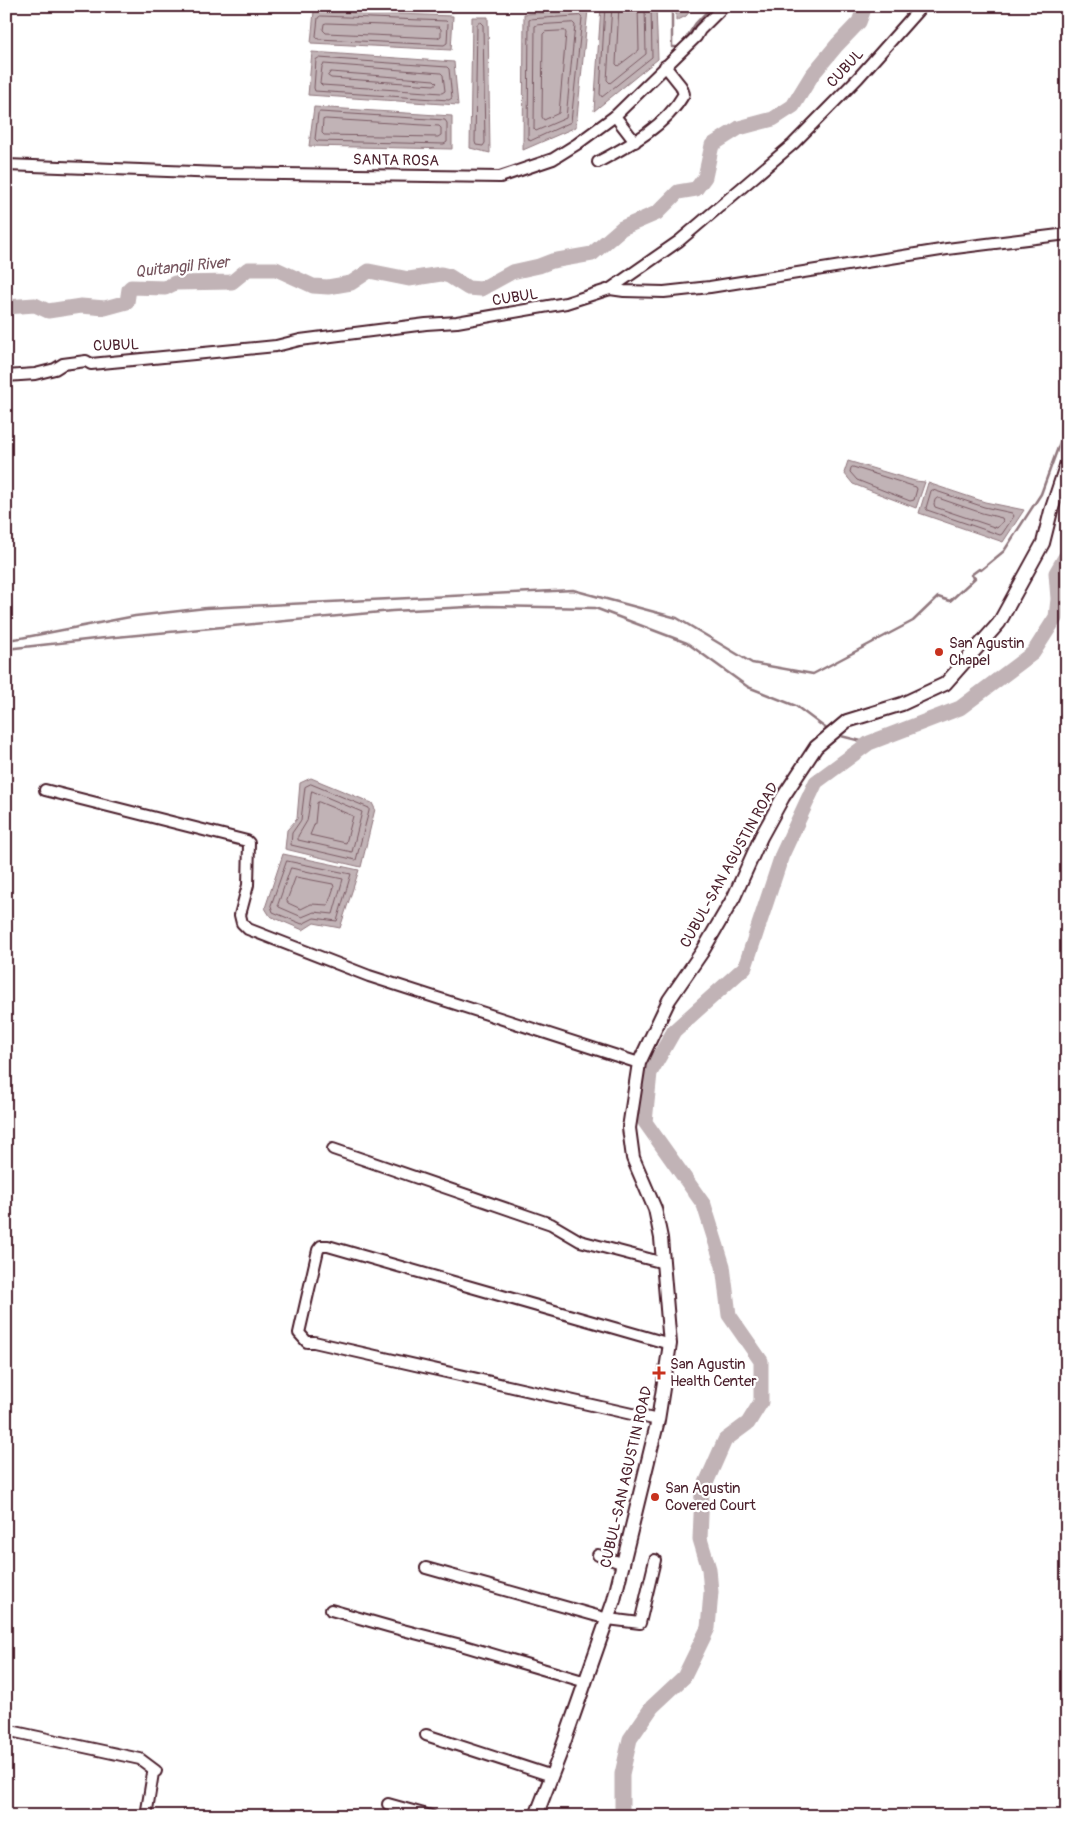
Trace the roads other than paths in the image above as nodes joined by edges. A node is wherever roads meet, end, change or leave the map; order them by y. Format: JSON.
{"nodes":[{"id":1,"x":724,"y":6,"type":"edge"},
{"id":2,"x":922,"y":6,"type":"edge"},
{"id":3,"x":665,"y":66,"type":"junction"},
{"id":4,"x":615,"y":116,"type":"junction"},
{"id":5,"x":635,"y":142,"type":"junction"},
{"id":6,"x":598,"y":162,"type":"dead end"},
{"id":7,"x":6,"y":165,"type":"edge"},
{"id":8,"x":1067,"y":234,"type":"edge"},
{"id":9,"x":610,"y":288,"type":"junction"},
{"id":10,"x":6,"y":376,"type":"edge"},
{"id":11,"x":1067,"y":463,"type":"edge"},
{"id":12,"x":1063,"y":486,"type":"edge"},
{"id":13,"x":45,"y":790,"type":"dead end"},
{"id":14,"x":639,"y":1063,"type":"junction"},
{"id":15,"x":333,"y":1149,"type":"dead end"},
{"id":16,"x":664,"y":1264,"type":"junction"},
{"id":17,"x":670,"y":1344,"type":"junction"},
{"id":18,"x":658,"y":1420,"type":"junction"},
{"id":19,"x":598,"y":1555,"type":"dead end"},
{"id":20,"x":655,"y":1560,"type":"dead end"},
{"id":21,"x":624,"y":1564,"type":"junction"},
{"id":22,"x":426,"y":1568,"type":"dead end"},
{"id":23,"x":331,"y":1610,"type":"dead end"},
{"id":24,"x":608,"y":1619,"type":"junction"},
{"id":25,"x":586,"y":1682,"type":"junction"},
{"id":26,"x":6,"y":1730,"type":"edge"},
{"id":27,"x":426,"y":1735,"type":"dead end"},
{"id":28,"x":552,"y":1776,"type":"junction"},
{"id":29,"x":388,"y":1804,"type":"dead end"},
{"id":30,"x":146,"y":1816,"type":"edge"},
{"id":31,"x":431,"y":1816,"type":"edge"},
{"id":32,"x":536,"y":1816,"type":"edge"}],
"edges":[{"from":1,"to":3,"type":"street","name":"SANTA ROSA"},
{"from":2,"to":9,"type":"street","name":"CUBUL"},
{"from":3,"to":4,"type":"street","name":"SANTA ROSA"},
{"from":3,"to":5,"type":"street"},
{"from":4,"to":5,"type":"street"},
{"from":4,"to":7,"type":"street","name":"SANTA ROSA"},
{"from":5,"to":6,"type":"street"},
{"from":8,"to":9,"type":"street"},
{"from":9,"to":10,"type":"street","name":"CUBUL"},
{"from":11,"to":12,"type":"street","name":"CUBUL-SAN AGUSTIN ROAD"},
{"from":12,"to":14,"type":"street","name":"CUBUL-SAN AGUSTIN ROAD"},
{"from":13,"to":14,"type":"street"},
{"from":14,"to":16,"type":"street","name":"CUBUL-SAN AGUSTIN ROAD"},
{"from":15,"to":16,"type":"street"},
{"from":16,"to":17,"type":"street","name":"CUBUL-SAN AGUSTIN ROAD"},
{"from":17,"to":18,"type":"street","name":"CUBUL-SAN AGUSTIN ROAD"},
{"from":17,"to":18,"type":"street"},
{"from":18,"to":21,"type":"street","name":"CUBUL-SAN AGUSTIN ROAD"},
{"from":19,"to":21,"type":"street"},
{"from":20,"to":24,"type":"street"},
{"from":21,"to":24,"type":"street","name":"CUBUL-SAN AGUSTIN ROAD"},
{"from":22,"to":24,"type":"street"},
{"from":23,"to":25,"type":"street"},
{"from":24,"to":25,"type":"street","name":"CUBUL-SAN AGUSTIN ROAD"},
{"from":25,"to":28,"type":"street","name":"CUBUL-SAN AGUSTIN ROAD"},
{"from":26,"to":30,"type":"street"},
{"from":27,"to":28,"type":"street"},
{"from":28,"to":32,"type":"street","name":"CUBUL-SAN AGUSTIN ROAD"},
{"from":29,"to":31,"type":"street"}]}
